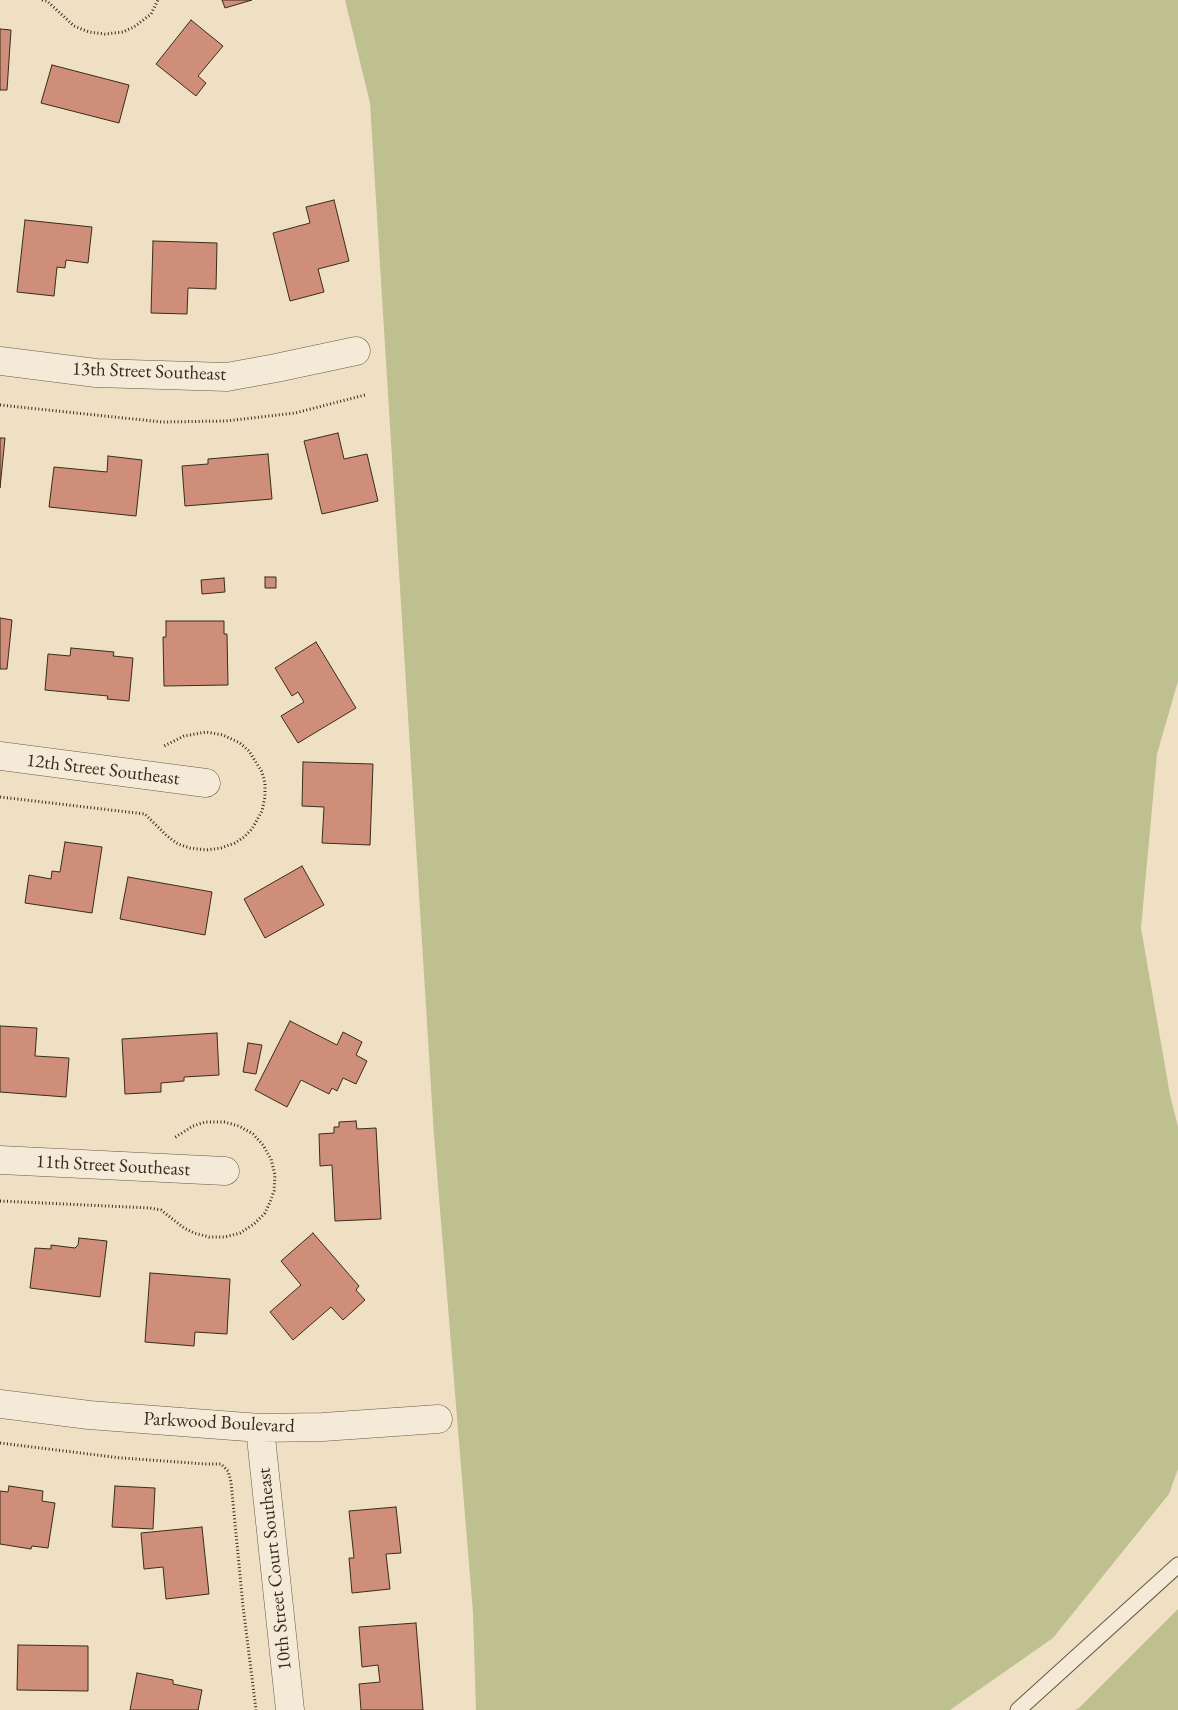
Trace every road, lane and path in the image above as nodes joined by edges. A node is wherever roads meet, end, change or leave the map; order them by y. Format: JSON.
{"nodes":[{"id":1,"x":42,"y":0,"type":"edge"},
{"id":2,"x":158,"y":0,"type":"edge"},
{"id":3,"x":356,"y":351,"type":"dead end"},
{"id":4,"x":0,"y":361,"type":"edge"},
{"id":5,"x":365,"y":395,"type":"dead end"},
{"id":6,"x":0,"y":405,"type":"edge"},
{"id":7,"x":0,"y":756,"type":"edge"},
{"id":8,"x":206,"y":783,"type":"dead end"},
{"id":9,"x":0,"y":1160,"type":"edge"},
{"id":10,"x":225,"y":1171,"type":"dead end"},
{"id":11,"x":0,"y":1404,"type":"edge"},
{"id":12,"x":438,"y":1419,"type":"dead end"},
{"id":13,"x":260,"y":1428,"type":"junction"},
{"id":14,"x":0,"y":1443,"type":"edge"},
{"id":15,"x":1178,"y":1565,"type":"edge"},
{"id":16,"x":256,"y":1710,"type":"edge"},
{"id":17,"x":290,"y":1710,"type":"edge"},
{"id":18,"x":1018,"y":1710,"type":"edge"}],
"edges":[{"from":1,"to":2,"type":"path"},
{"from":3,"to":4,"type":"street","name":"13th Street Southeast"},
{"from":5,"to":6,"type":"path"},
{"from":7,"to":8,"type":"street","name":"12th Street Southeast"},
{"from":9,"to":10,"type":"street","name":"11th Street Southeast"},
{"from":11,"to":13,"type":"street","name":"Parkwood Boulevard"},
{"from":12,"to":13,"type":"street","name":"Parkwood Boulevard"},
{"from":13,"to":17,"type":"street","name":"10th Street Court Southeast"},
{"from":14,"to":16,"type":"path"},
{"from":15,"to":18,"type":"lane"}]}
